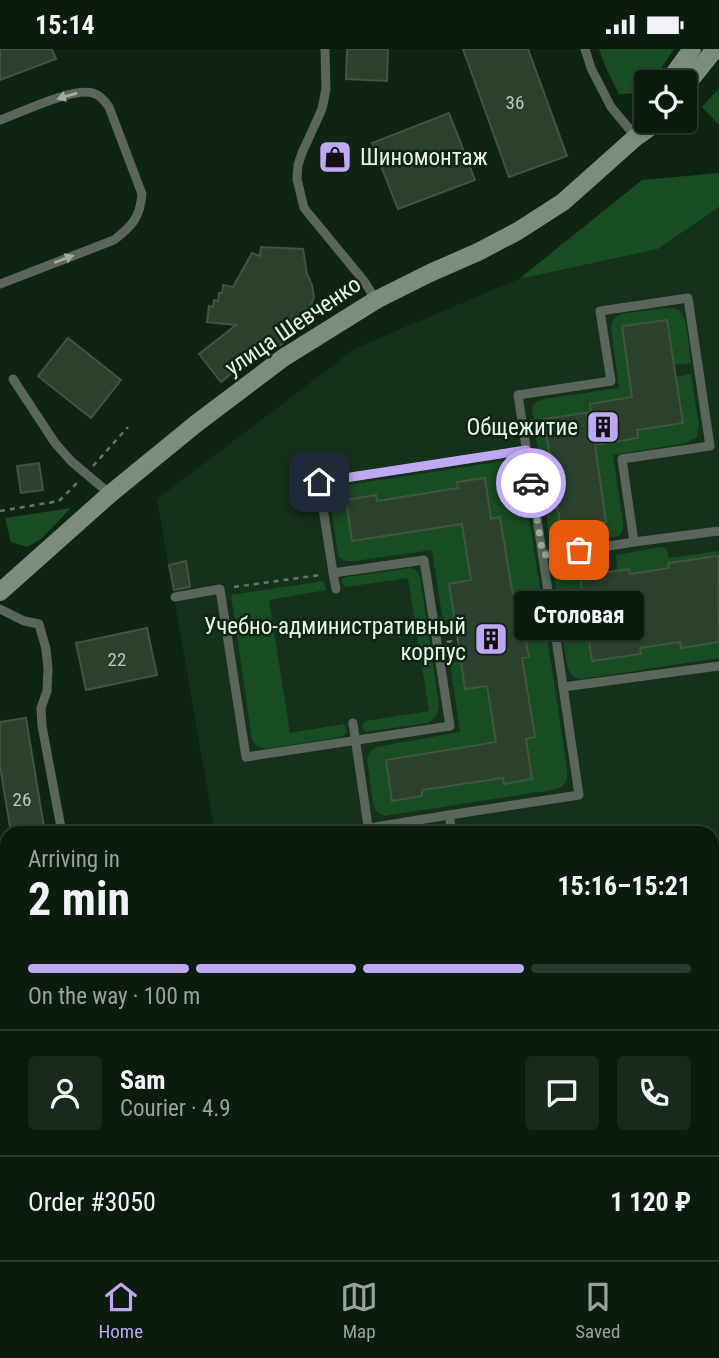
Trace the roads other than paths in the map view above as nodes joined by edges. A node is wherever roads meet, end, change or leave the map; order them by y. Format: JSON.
{"nodes":[{"id":1,"x":325,"y":49,"type":"edge"},
{"id":2,"x":585,"y":49,"type":"edge"},
{"id":3,"x":692,"y":49,"type":"edge"},
{"id":4,"x":715,"y":49,"type":"edge"},
{"id":5,"x":677,"y":70,"type":"edge"},
{"id":6,"x":697,"y":72,"type":"edge"},
{"id":7,"x":0,"y":120,"type":"edge"},
{"id":8,"x":638,"y":133,"type":"edge"},
{"id":9,"x":642,"y":133,"type":"edge"},
{"id":10,"x":636,"y":137,"type":"junction"},
{"id":11,"x":0,"y":284,"type":"edge"},
{"id":12,"x":376,"y":300,"type":"junction"},
{"id":13,"x":13,"y":379,"type":"dead end"},
{"id":14,"x":526,"y":450,"type":"junction"},
{"id":15,"x":110,"y":494,"type":"junction"},
{"id":16,"x":719,"y":531,"type":"edge"},
{"id":17,"x":634,"y":543,"type":"junction"},
{"id":18,"x":590,"y":549,"type":"dead end"},
{"id":19,"x":579,"y":550,"type":"dead end"},
{"id":20,"x":543,"y":555,"type":"junction"},
{"id":21,"x":333,"y":573,"type":"junction"},
{"id":22,"x":336,"y":589,"type":"dead end"},
{"id":23,"x":0,"y":594,"type":"edge"},
{"id":24,"x":175,"y":597,"type":"dead end"},
{"id":25,"x":552,"y":617,"type":"dead end"},
{"id":26,"x":555,"y":632,"type":"dead end"},
{"id":27,"x":719,"y":666,"type":"edge"},
{"id":28,"x":563,"y":687,"type":"junction"},
{"id":29,"x":353,"y":723,"type":"dead end"},
{"id":30,"x":356,"y":740,"type":"junction"},
{"id":31,"x":450,"y":815,"type":"junction"},
{"id":32,"x":61,"y":826,"type":"edge"},
{"id":33,"x":368,"y":826,"type":"edge"},
{"id":34,"x":391,"y":826,"type":"edge"},
{"id":35,"x":451,"y":826,"type":"edge"}],
"edges":[{"from":1,"to":12,"type":"lane"},
{"from":2,"to":10,"type":"lane"},
{"from":3,"to":5,"type":"main road"},
{"from":4,"to":6,"type":"main road"},
{"from":11,"to":7,"type":"lane","one_way":true},
{"from":8,"to":10,"type":"main road"},
{"from":9,"to":10,"type":"main road"},
{"from":10,"to":12,"type":"main road","name":"улица Шевченко"},
{"from":12,"to":15,"type":"main road","name":"улица Шевченко"},
{"from":13,"to":15,"type":"lane"},
{"from":14,"to":17,"type":"lane"},
{"from":14,"to":20,"type":"lane"},
{"from":14,"to":21,"type":"lane"},
{"from":15,"to":23,"type":"main road","name":"улица Шевченко"},
{"from":16,"to":17,"type":"lane"},
{"from":17,"to":18,"type":"lane"},
{"from":19,"to":20,"type":"lane"},
{"from":20,"to":25,"type":"lane"},
{"from":21,"to":22,"type":"lane"},
{"from":21,"to":30,"type":"lane"},
{"from":23,"to":32,"type":"lane"},
{"from":24,"to":30,"type":"lane"},
{"from":26,"to":28,"type":"lane"},
{"from":27,"to":28,"type":"lane"},
{"from":28,"to":31,"type":"lane"},
{"from":29,"to":30,"type":"lane"},
{"from":30,"to":33,"type":"lane"},
{"from":31,"to":34,"type":"lane"},
{"from":31,"to":35,"type":"lane"}]}
